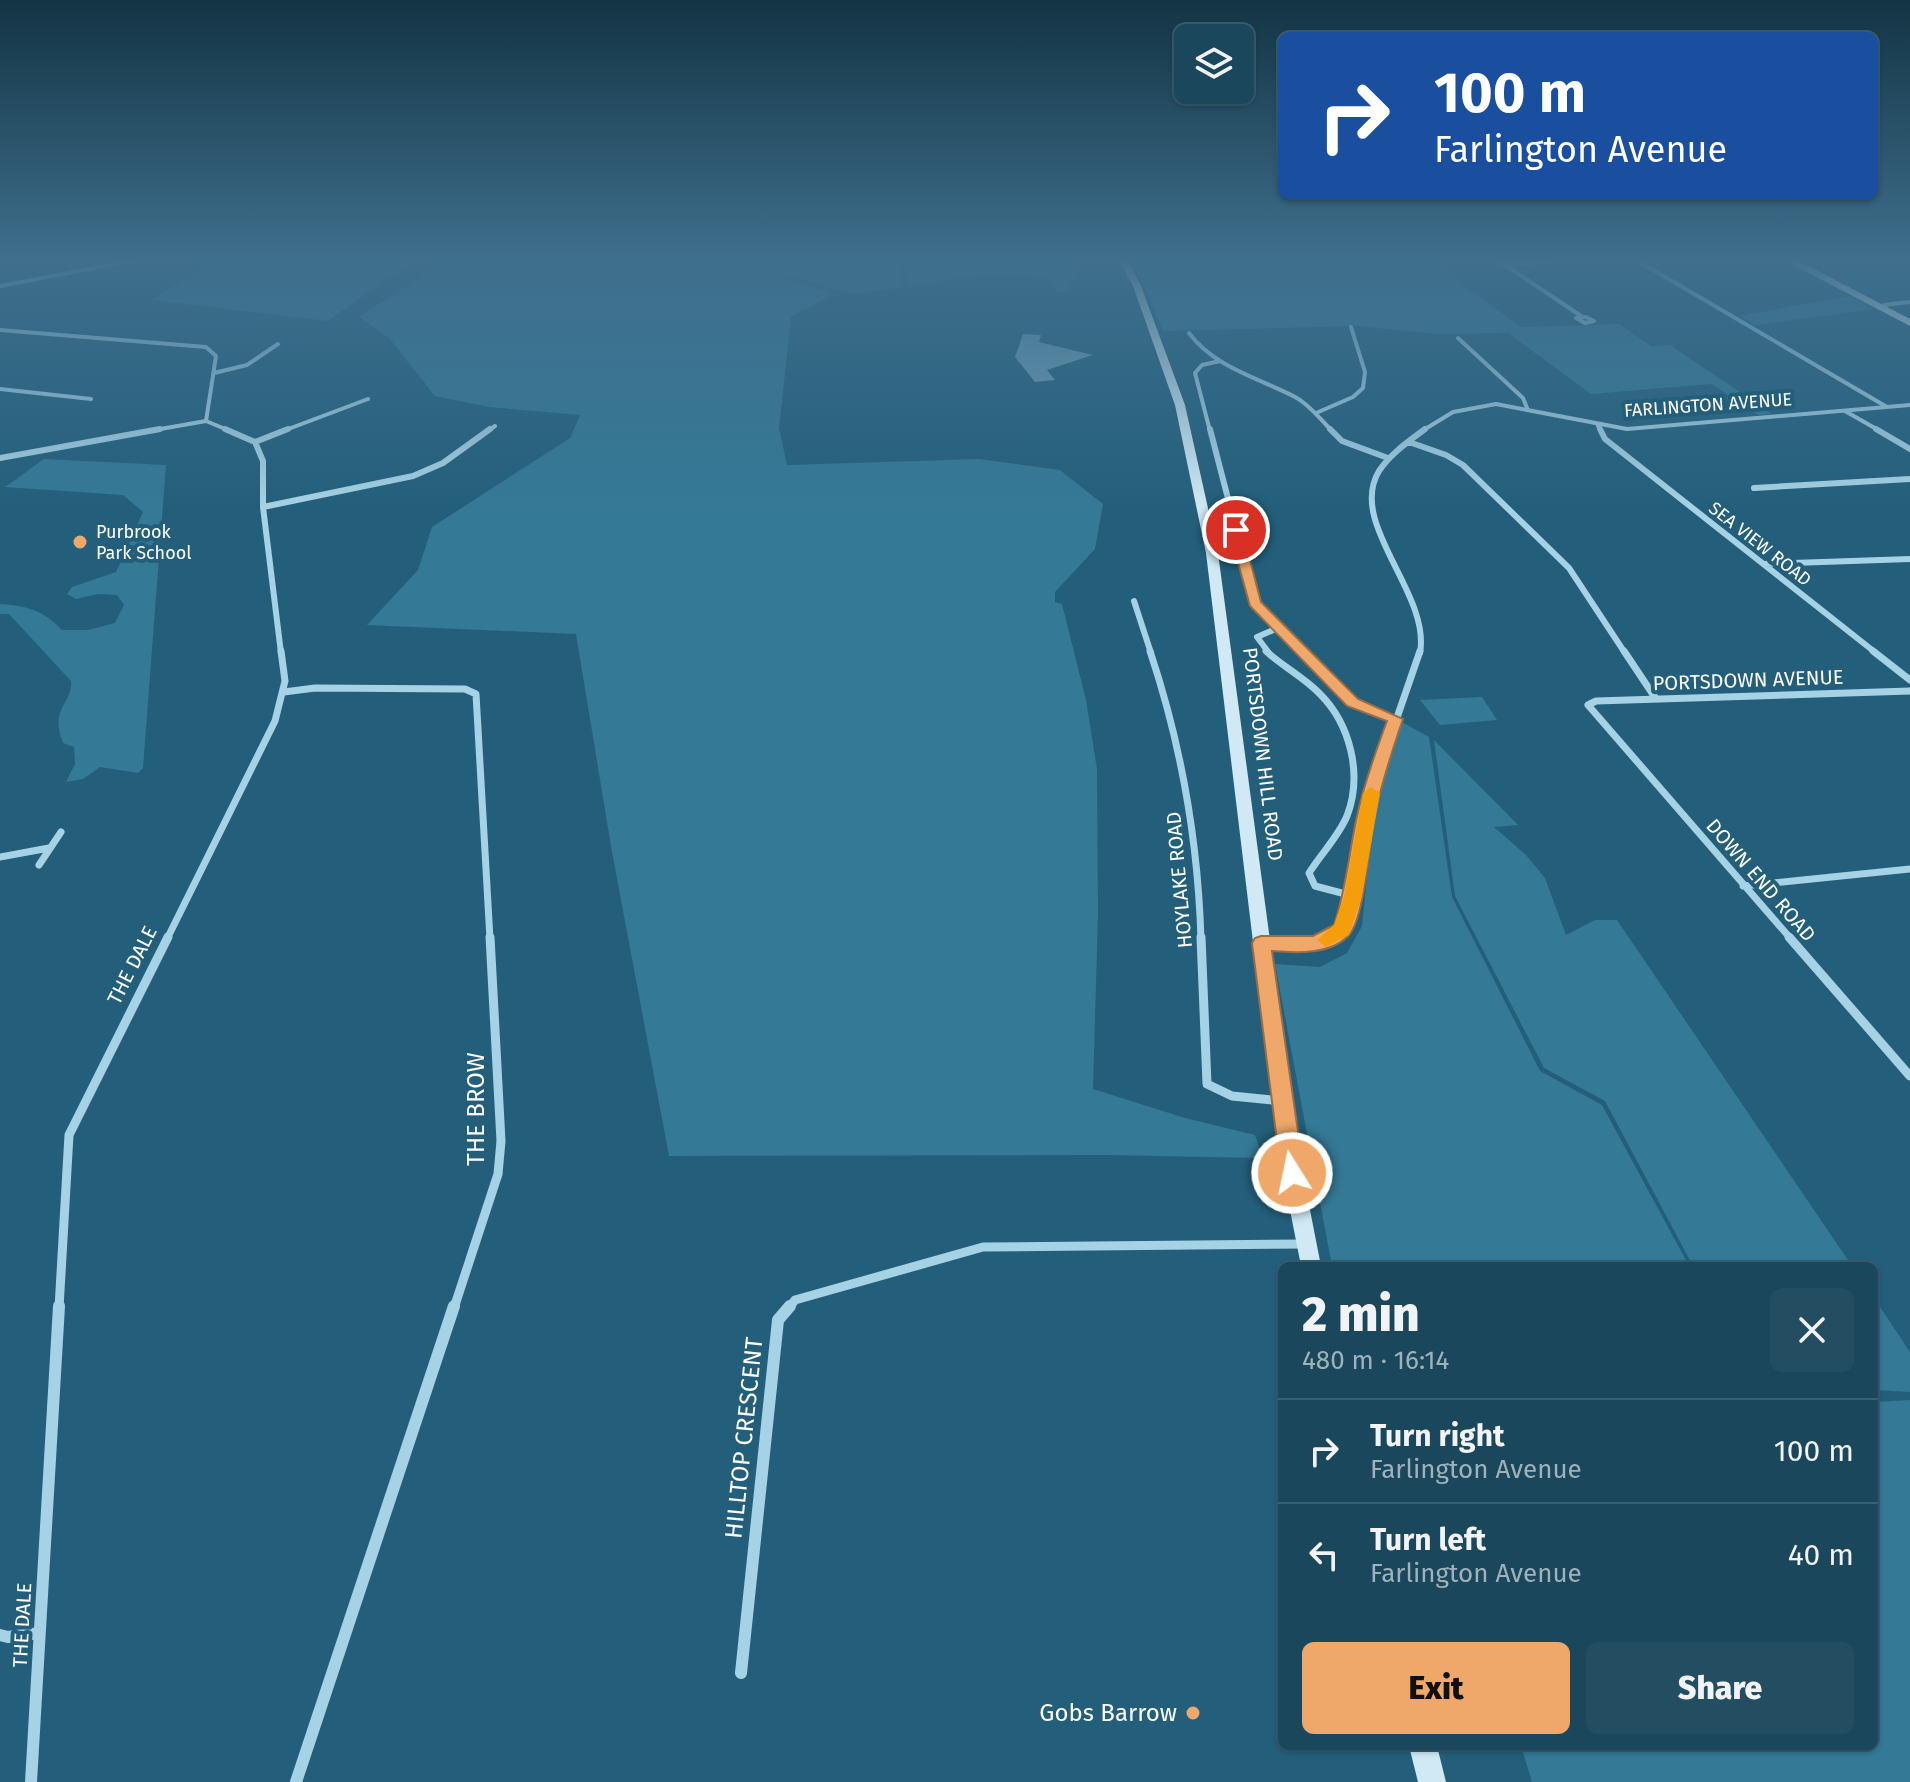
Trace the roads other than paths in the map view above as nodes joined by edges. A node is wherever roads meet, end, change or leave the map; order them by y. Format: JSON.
{"nodes":[{"id":1,"x":155,"y":341,"type":"edge"},
{"id":2,"x":1157,"y":341,"type":"edge"},
{"id":3,"x":1195,"y":341,"type":"edge"},
{"id":4,"x":1355,"y":341,"type":"edge"},
{"id":5,"x":1461,"y":341,"type":"edge"},
{"id":6,"x":1775,"y":341,"type":"edge"},
{"id":7,"x":278,"y":344,"type":"dead end"},
{"id":8,"x":1220,"y":361,"type":"junction"},
{"id":9,"x":214,"y":373,"type":"junction"},
{"id":10,"x":0,"y":389,"type":"edge"},
{"id":11,"x":91,"y":399,"type":"dead end"},
{"id":12,"x":368,"y":399,"type":"dead end"},
{"id":13,"x":1910,"y":405,"type":"edge"},
{"id":14,"x":1887,"y":407,"type":"junction"},
{"id":15,"x":1527,"y":408,"type":"junction"},
{"id":16,"x":1845,"y":411,"type":"junction"},
{"id":17,"x":1316,"y":413,"type":"junction"},
{"id":18,"x":206,"y":421,"type":"junction"},
{"id":19,"x":495,"y":426,"type":"dead end"},
{"id":20,"x":1598,"y":426,"type":"junction"},
{"id":21,"x":255,"y":442,"type":"junction"},
{"id":22,"x":1409,"y":442,"type":"junction"},
{"id":23,"x":1910,"y":449,"type":"edge"},
{"id":24,"x":0,"y":458,"type":"edge"},
{"id":25,"x":1388,"y":458,"type":"junction"},
{"id":26,"x":1910,"y":479,"type":"edge"},
{"id":27,"x":1754,"y":488,"type":"dead end"},
{"id":28,"x":263,"y":507,"type":"junction"},
{"id":29,"x":1910,"y":559,"type":"edge"},
{"id":30,"x":1763,"y":564,"type":"junction"},
{"id":31,"x":1134,"y":601,"type":"dead end"},
{"id":32,"x":1278,"y":628,"type":"junction"},
{"id":33,"x":1910,"y":680,"type":"edge"},
{"id":34,"x":1910,"y":691,"type":"edge"},
{"id":35,"x":284,"y":692,"type":"junction"},
{"id":36,"x":1656,"y":699,"type":"junction"},
{"id":37,"x":1588,"y":705,"type":"joint"},
{"id":38,"x":1395,"y":719,"type":"junction"},
{"id":39,"x":61,"y":832,"type":"dead end"},
{"id":40,"x":49,"y":848,"type":"junction"},
{"id":41,"x":0,"y":857,"type":"edge"},
{"id":42,"x":39,"y":865,"type":"dead end"},
{"id":43,"x":1910,"y":869,"type":"edge"},
{"id":44,"x":1743,"y":886,"type":"junction"},
{"id":45,"x":1353,"y":896,"type":"junction"},
{"id":46,"x":1261,"y":943,"type":"junction"},
{"id":47,"x":1910,"y":1076,"type":"edge"},
{"id":48,"x":1281,"y":1101,"type":"junction"},
{"id":49,"x":1307,"y":1244,"type":"junction"},
{"id":50,"x":1310,"y":1262,"type":"edge"},
{"id":51,"x":39,"y":1633,"type":"junction"},
{"id":52,"x":0,"y":1635,"type":"edge"},
{"id":53,"x":741,"y":1673,"type":"dead end"},
{"id":54,"x":1424,"y":1750,"type":"edge"},
{"id":55,"x":31,"y":1782,"type":"edge"},
{"id":56,"x":296,"y":1782,"type":"edge"},
{"id":57,"x":1432,"y":1782,"type":"edge"}],
"edges":[{"from":1,"to":9,"type":"street"},
{"from":2,"to":46,"type":"main road","name":"PORTSDOWN HILL ROAD"},
{"from":3,"to":8,"type":"street"},
{"from":4,"to":17,"type":"street"},
{"from":5,"to":15,"type":"street"},
{"from":6,"to":14,"type":"street"},
{"from":7,"to":9,"type":"street"},
{"from":8,"to":17,"type":"street"},
{"from":8,"to":32,"type":"street"},
{"from":9,"to":18,"type":"street"},
{"from":10,"to":11,"type":"street"},
{"from":12,"to":21,"type":"street"},
{"from":13,"to":14,"type":"street","name":"FARLINGTON AVENUE"},
{"from":14,"to":16,"type":"street","name":"FARLINGTON AVENUE"},
{"from":15,"to":20,"type":"street","name":"FARLINGTON AVENUE"},
{"from":15,"to":22,"type":"street","name":"FARLINGTON AVENUE"},
{"from":16,"to":20,"type":"street","name":"FARLINGTON AVENUE"},
{"from":16,"to":23,"type":"street"},
{"from":17,"to":25,"type":"street"},
{"from":18,"to":21,"type":"street"},
{"from":18,"to":24,"type":"street"},
{"from":19,"to":28,"type":"street"},
{"from":20,"to":30,"type":"street","name":"SEA VIEW ROAD"},
{"from":21,"to":28,"type":"street","name":"THE DALE"},
{"from":22,"to":25,"type":"street","name":"FARLINGTON AVENUE"},
{"from":22,"to":36,"type":"street"},
{"from":25,"to":38,"type":"street"},
{"from":26,"to":27,"type":"street"},
{"from":28,"to":35,"type":"street","name":"THE DALE"},
{"from":29,"to":30,"type":"street"},
{"from":30,"to":33,"type":"street","name":"SEA VIEW ROAD"},
{"from":31,"to":48,"type":"street","name":"HOYLAKE ROAD"},
{"from":32,"to":38,"type":"street"},
{"from":32,"to":45,"type":"street"},
{"from":34,"to":36,"type":"street","name":"PORTSDOWN AVENUE"},
{"from":35,"to":51,"type":"street","name":"THE DALE"},
{"from":35,"to":56,"type":"street","name":"THE BROW"},
{"from":36,"to":37,"type":"street","name":"PORTSDOWN AVENUE"},
{"from":37,"to":44,"type":"street","name":"DOWN END ROAD"},
{"from":38,"to":45,"type":"street"},
{"from":39,"to":40,"type":"street"},
{"from":40,"to":41,"type":"street"},
{"from":40,"to":42,"type":"street"},
{"from":43,"to":44,"type":"street"},
{"from":44,"to":47,"type":"street","name":"DOWN END ROAD"},
{"from":45,"to":46,"type":"street"},
{"from":46,"to":48,"type":"main road","name":"PORTSDOWN HILL ROAD"},
{"from":48,"to":49,"type":"main road","name":"PORTSDOWN HILL ROAD"},
{"from":49,"to":50,"type":"main road","name":"PORTSDOWN HILL ROAD"},
{"from":49,"to":53,"type":"street","name":"HILLTOP CRESCENT"},
{"from":51,"to":52,"type":"street"},
{"from":51,"to":55,"type":"street","name":"THE DALE"},
{"from":54,"to":57,"type":"main road"}]}
